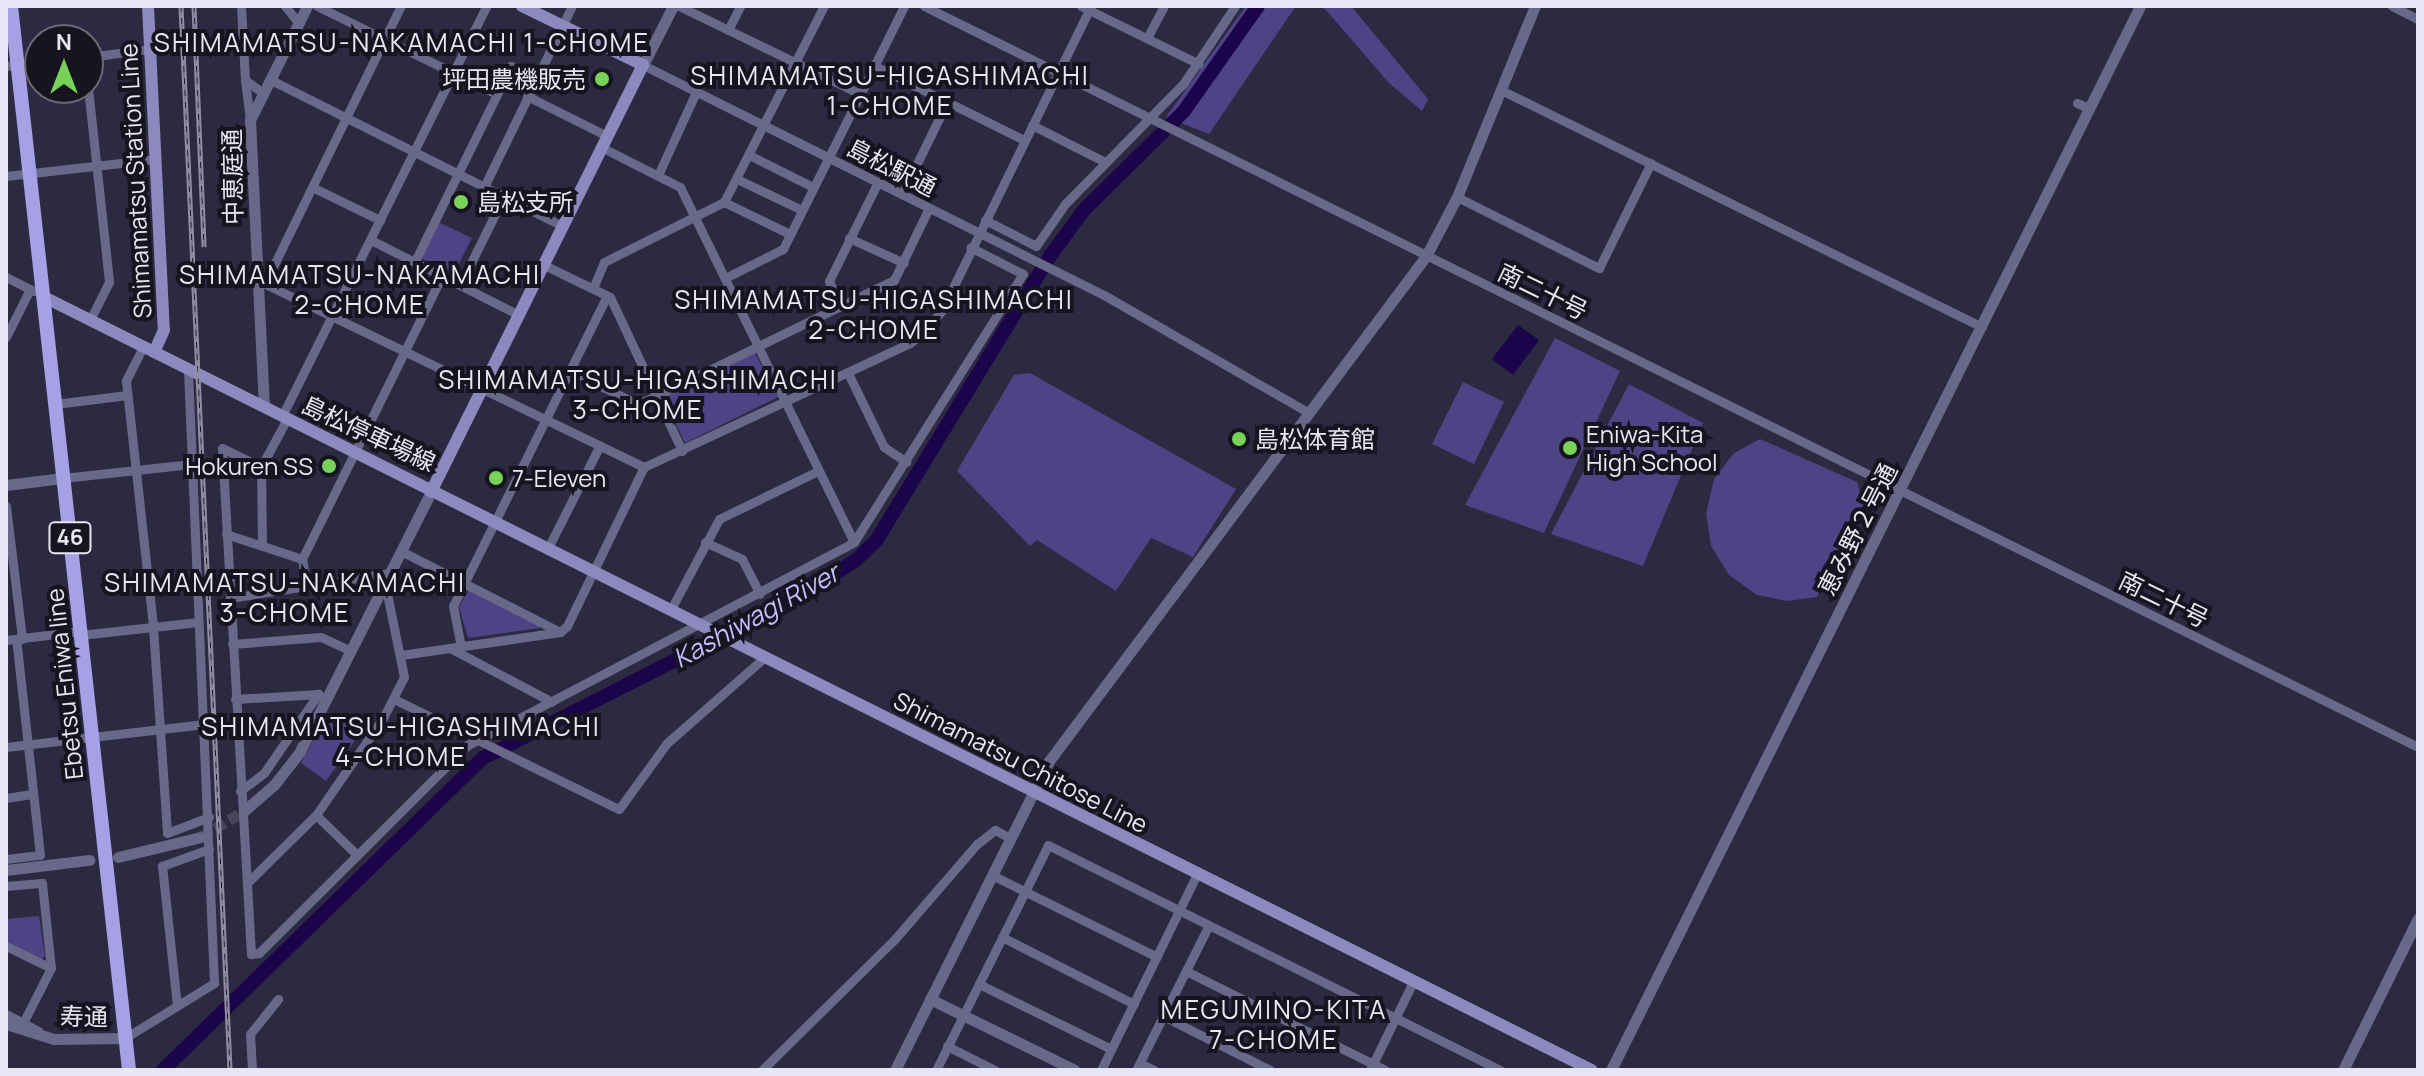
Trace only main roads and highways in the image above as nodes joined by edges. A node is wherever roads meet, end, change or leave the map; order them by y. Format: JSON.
{"nodes":[{"id":1,"x":11,"y":6,"type":"edge"},
{"id":2,"x":148,"y":6,"type":"edge"},
{"id":3,"x":522,"y":6,"type":"edge"},
{"id":4,"x":12,"y":65,"type":"edge"},
{"id":5,"x":44,"y":297,"type":"junction"},
{"id":6,"x":148,"y":350,"type":"junction"},
{"id":7,"x":431,"y":492,"type":"junction"},
{"id":8,"x":129,"y":1070,"type":"edge"},
{"id":9,"x":1592,"y":1070,"type":"edge"}],
"edges":[{"from":1,"to":4,"type":"main road","name":"Ebetsu Eniwa line","number":"46"},
{"from":2,"to":6,"type":"main road","name":"Shimamatsu Station Line"},
{"from":3,"to":7,"type":"main road","name":"島松停車場線"},
{"from":4,"to":5,"type":"main road","name":"Ebetsu Eniwa line","number":"46"},
{"from":5,"to":6,"type":"main road","name":"島松停車場線"},
{"from":5,"to":8,"type":"main road","name":"Ebetsu Eniwa line","number":"46"},
{"from":6,"to":7,"type":"main road","name":"島松停車場線"},
{"from":7,"to":9,"type":"main road","name":"Shimamatsu Chitose Line"}]}
